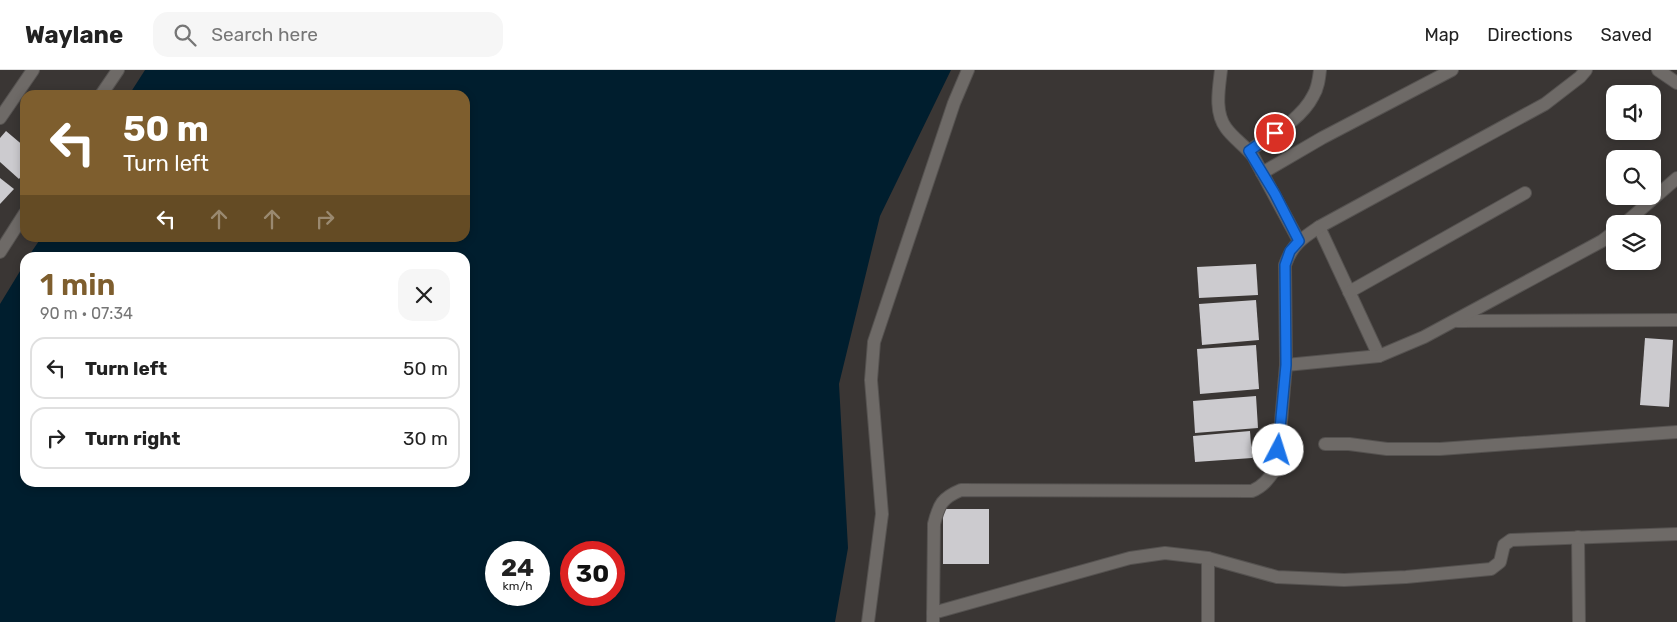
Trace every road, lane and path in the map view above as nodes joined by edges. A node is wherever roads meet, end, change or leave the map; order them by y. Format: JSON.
{"nodes":[{"id":1,"x":33,"y":70,"type":"edge"},
{"id":2,"x":118,"y":70,"type":"edge"},
{"id":3,"x":968,"y":70,"type":"edge"},
{"id":4,"x":1221,"y":70,"type":"edge"},
{"id":5,"x":1320,"y":70,"type":"edge"},
{"id":6,"x":1452,"y":70,"type":"edge"},
{"id":7,"x":1586,"y":70,"type":"edge"},
{"id":8,"x":1658,"y":70,"type":"edge"},
{"id":9,"x":1674,"y":77,"type":"edge"},
{"id":10,"x":105,"y":90,"type":"edge"},
{"id":11,"x":0,"y":118,"type":"edge"},
{"id":12,"x":1249,"y":151,"type":"junction"},
{"id":13,"x":1262,"y":173,"type":"junction"},
{"id":14,"x":1677,"y":178,"type":"edge"},
{"id":15,"x":1525,"y":193,"type":"dead end"},
{"id":16,"x":1634,"y":215,"type":"edge"},
{"id":17,"x":20,"y":221,"type":"edge"},
{"id":18,"x":1319,"y":227,"type":"junction"},
{"id":19,"x":1606,"y":238,"type":"edge"},
{"id":20,"x":1299,"y":241,"type":"junction"},
{"id":21,"x":0,"y":252,"type":"edge"},
{"id":22,"x":1349,"y":292,"type":"junction"},
{"id":23,"x":1455,"y":320,"type":"junction"},
{"id":24,"x":1677,"y":320,"type":"edge"},
{"id":25,"x":1379,"y":356,"type":"junction"},
{"id":26,"x":1286,"y":365,"type":"junction"},
{"id":27,"x":1677,"y":432,"type":"edge"},
{"id":28,"x":1325,"y":444,"type":"dead end"},
{"id":29,"x":1677,"y":534,"type":"edge"},
{"id":30,"x":1578,"y":537,"type":"junction"},
{"id":31,"x":1208,"y":558,"type":"junction"},
{"id":32,"x":933,"y":617,"type":"edge"},
{"id":33,"x":868,"y":622,"type":"edge"},
{"id":34,"x":1208,"y":622,"type":"edge"},
{"id":35,"x":1579,"y":622,"type":"edge"}],
"edges":[{"from":1,"to":11,"type":"street"},
{"from":2,"to":10,"type":"street"},
{"from":3,"to":33,"type":"street"},
{"from":4,"to":12,"type":"street"},
{"from":5,"to":12,"type":"street"},
{"from":6,"to":13,"type":"street"},
{"from":7,"to":18,"type":"street"},
{"from":8,"to":9,"type":"street"},
{"from":12,"to":13,"type":"street"},
{"from":13,"to":20,"type":"street"},
{"from":14,"to":16,"type":"street"},
{"from":15,"to":22,"type":"street"},
{"from":17,"to":21,"type":"street"},
{"from":18,"to":20,"type":"street"},
{"from":18,"to":22,"type":"street"},
{"from":19,"to":23,"type":"street"},
{"from":20,"to":26,"type":"street"},
{"from":22,"to":25,"type":"street"},
{"from":23,"to":24,"type":"street"},
{"from":23,"to":25,"type":"street"},
{"from":25,"to":26,"type":"street"},
{"from":26,"to":32,"type":"street"},
{"from":27,"to":28,"type":"street"},
{"from":29,"to":30,"type":"street"},
{"from":30,"to":31,"type":"street"},
{"from":30,"to":35,"type":"street"},
{"from":31,"to":32,"type":"street"},
{"from":31,"to":34,"type":"street"}]}
